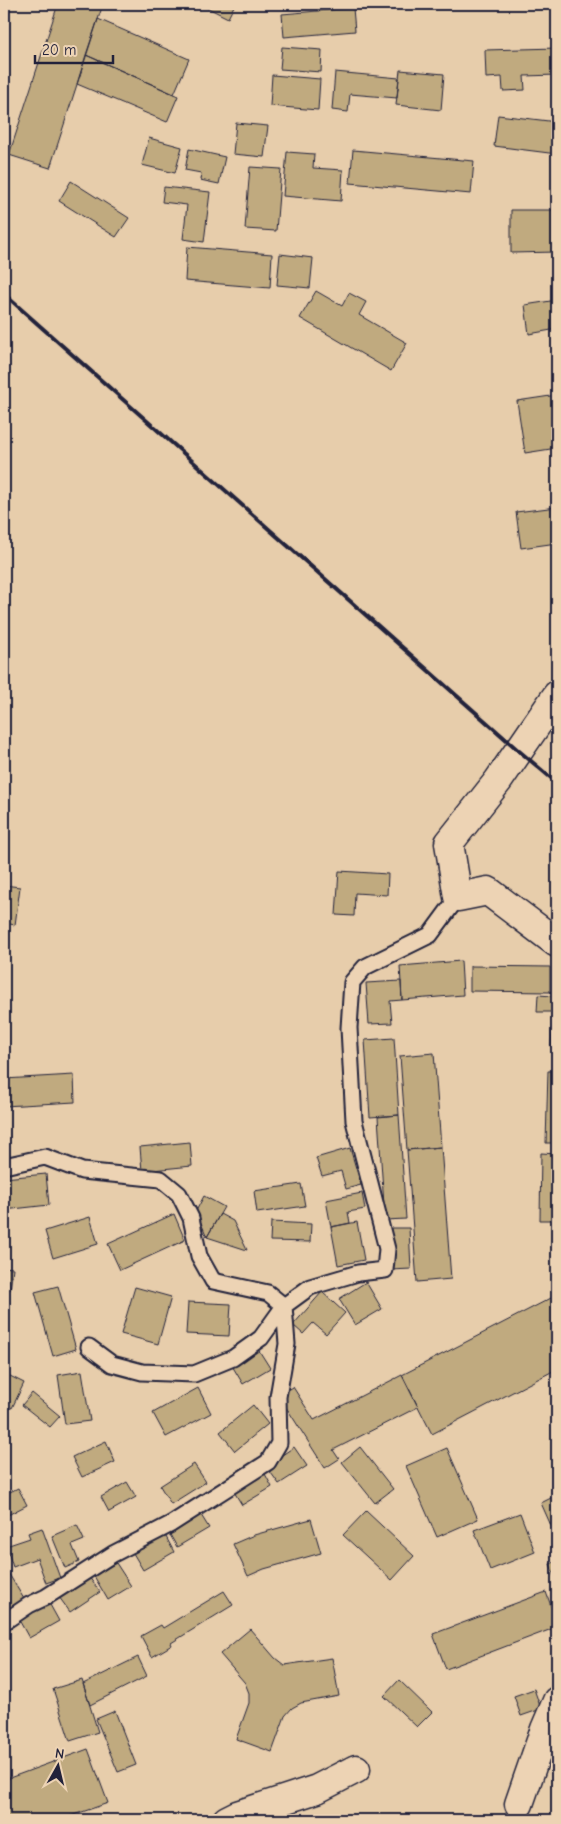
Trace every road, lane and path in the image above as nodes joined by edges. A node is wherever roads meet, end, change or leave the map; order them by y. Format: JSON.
{"nodes":[{"id":1,"x":557,"y":695,"type":"edge"},
{"id":2,"x":458,"y":897,"type":"junction"},
{"id":3,"x":557,"y":943,"type":"edge"},
{"id":4,"x":4,"y":1166,"type":"edge"},
{"id":5,"x":284,"y":1306,"type":"junction"},
{"id":6,"x":89,"y":1346,"type":"dead end"},
{"id":7,"x":4,"y":1622,"type":"edge"},
{"id":8,"x":557,"y":1701,"type":"edge"},
{"id":9,"x":356,"y":1769,"type":"dead end"},
{"id":10,"x":519,"y":1804,"type":"dead end"},
{"id":11,"x":227,"y":1820,"type":"edge"}],
"edges":[{"from":1,"to":2,"type":"street"},
{"from":2,"to":3,"type":"street"},
{"from":2,"to":5,"type":"lane"},
{"from":4,"to":5,"type":"lane"},
{"from":5,"to":6,"type":"lane"},
{"from":5,"to":7,"type":"lane"},
{"from":8,"to":10,"type":"street"},
{"from":9,"to":11,"type":"street"}]}
